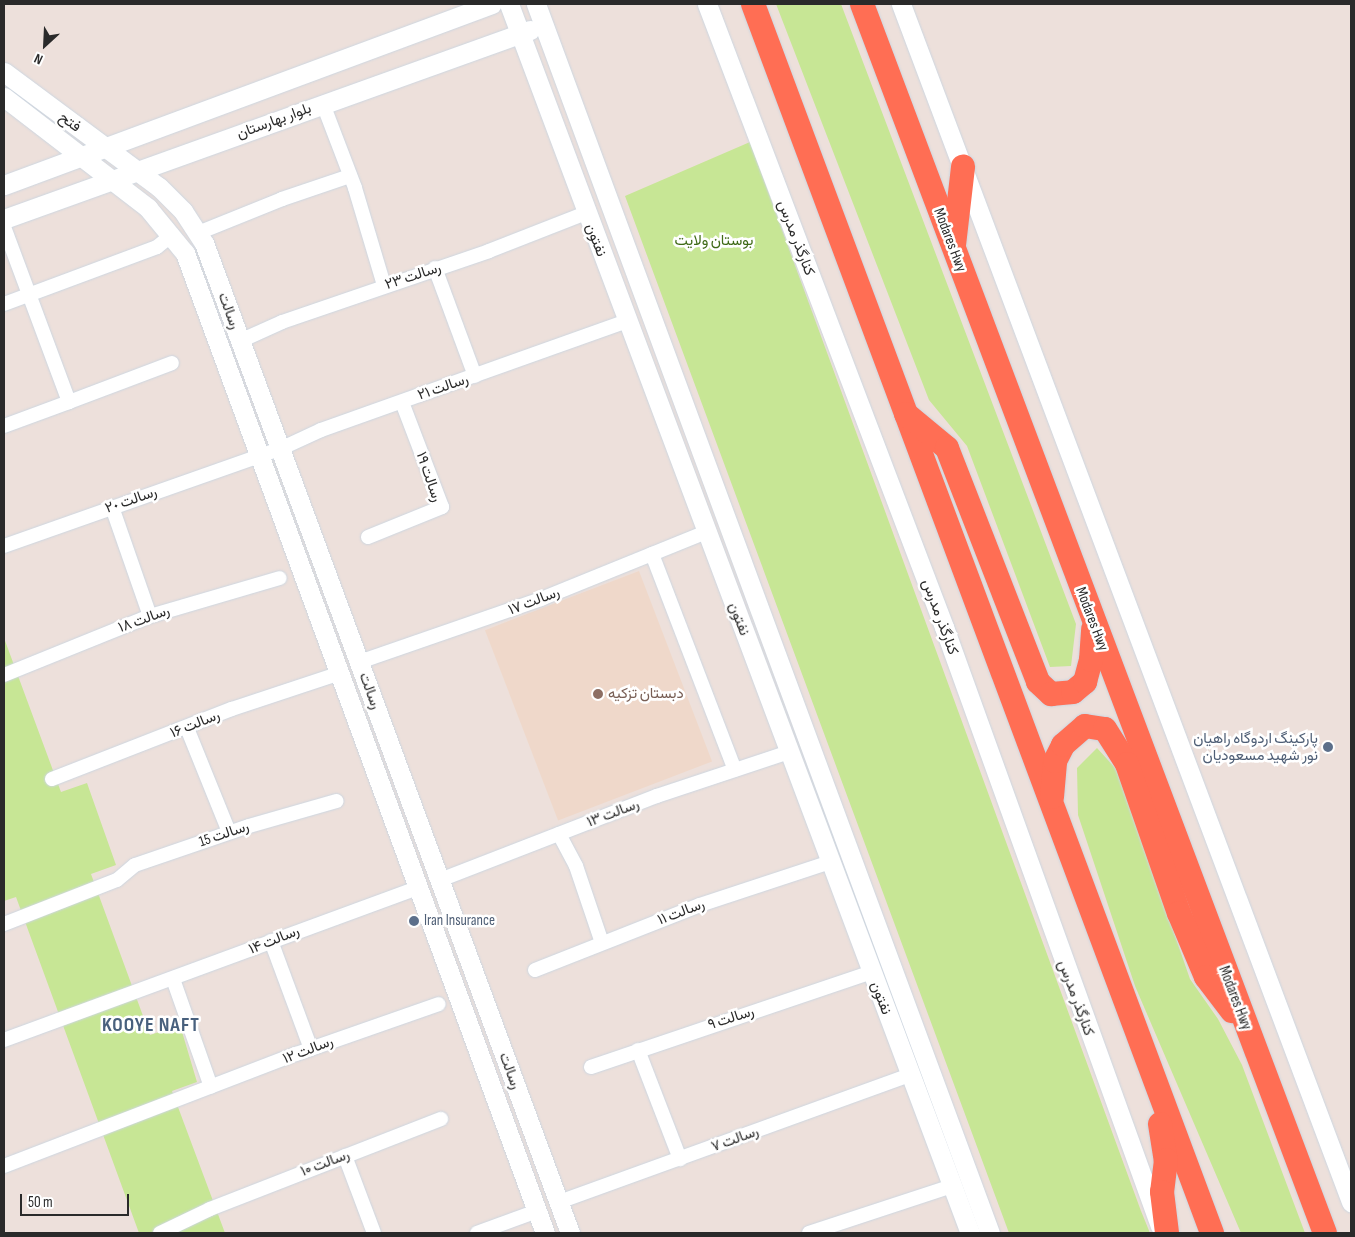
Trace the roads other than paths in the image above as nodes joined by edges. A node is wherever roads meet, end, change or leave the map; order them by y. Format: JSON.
{"nodes":[{"id":1,"x":492,"y":4,"type":"edge"},
{"id":2,"x":509,"y":4,"type":"edge"},
{"id":3,"x":536,"y":4,"type":"edge"},
{"id":4,"x":707,"y":4,"type":"edge"},
{"id":5,"x":753,"y":4,"type":"edge"},
{"id":6,"x":862,"y":4,"type":"edge"},
{"id":7,"x":901,"y":4,"type":"edge"},
{"id":8,"x":544,"y":25,"type":"junction"},
{"id":9,"x":519,"y":33,"type":"junction"},
{"id":10,"x":4,"y":72,"type":"edge"},
{"id":11,"x":4,"y":97,"type":"edge"},
{"id":12,"x":323,"y":104,"type":"junction"},
{"id":13,"x":104,"y":148,"type":"junction"},
{"id":14,"x":81,"y":156,"type":"junction"},
{"id":15,"x":963,"y":167,"type":"junction"},
{"id":16,"x":136,"y":171,"type":"junction"},
{"id":17,"x":350,"y":176,"type":"junction"},
{"id":18,"x":112,"y":179,"type":"junction"},
{"id":19,"x":4,"y":185,"type":"edge"},
{"id":20,"x":586,"y":213,"type":"junction"},
{"id":21,"x":4,"y":219,"type":"edge"},
{"id":22,"x":4,"y":227,"type":"edge"},
{"id":23,"x":198,"y":233,"type":"junction"},
{"id":24,"x":172,"y":234,"type":"junction"},
{"id":25,"x":954,"y":250,"type":"junction"},
{"id":26,"x":435,"y":268,"type":"junction"},
{"id":27,"x":384,"y":285,"type":"junction"},
{"id":28,"x":28,"y":295,"type":"junction"},
{"id":29,"x":4,"y":304,"type":"edge"},
{"id":30,"x":627,"y":321,"type":"junction"},
{"id":31,"x":240,"y":341,"type":"junction"},
{"id":32,"x":172,"y":363,"type":"dead end"},
{"id":33,"x":475,"y":376,"type":"junction"},
{"id":34,"x":72,"y":400,"type":"junction"},
{"id":35,"x":402,"y":402,"type":"junction"},
{"id":36,"x":905,"y":412,"type":"junction"},
{"id":37,"x":4,"y":426,"type":"edge"},
{"id":38,"x":280,"y":449,"type":"junction"},
{"id":39,"x":259,"y":456,"type":"junction"},
{"id":40,"x":112,"y":506,"type":"junction"},
{"id":41,"x":706,"y":532,"type":"junction"},
{"id":42,"x":368,"y":537,"type":"dead end"},
{"id":43,"x":4,"y":546,"type":"edge"},
{"id":44,"x":652,"y":554,"type":"junction"},
{"id":45,"x":280,"y":578,"type":"dead end"},
{"id":46,"x":150,"y":616,"type":"junction"},
{"id":47,"x":1093,"y":621,"type":"junction"},
{"id":48,"x":348,"y":632,"type":"junction"},
{"id":49,"x":327,"y":639,"type":"junction"},
{"id":50,"x":772,"y":642,"type":"junction"},
{"id":51,"x":751,"y":650,"type":"junction"},
{"id":52,"x":359,"y":662,"type":"junction"},
{"id":53,"x":8,"y":673,"type":"edge"},
{"id":54,"x":340,"y":673,"type":"junction"},
{"id":55,"x":187,"y":728,"type":"junction"},
{"id":56,"x":789,"y":752,"type":"junction"},
{"id":57,"x":735,"y":770,"type":"junction"},
{"id":58,"x":52,"y":779,"type":"dead end"},
{"id":59,"x":337,"y":801,"type":"dead end"},
{"id":60,"x":1052,"y":806,"type":"junction"},
{"id":61,"x":229,"y":832,"type":"junction"},
{"id":62,"x":559,"y":834,"type":"junction"},
{"id":63,"x":830,"y":862,"type":"junction"},
{"id":64,"x":440,"y":880,"type":"junction"},
{"id":65,"x":418,"y":888,"type":"junction"},
{"id":66,"x":4,"y":924,"type":"edge"},
{"id":67,"x":271,"y":941,"type":"junction"},
{"id":68,"x":602,"y":943,"type":"junction"},
{"id":69,"x":535,"y":970,"type":"dead end"},
{"id":70,"x":872,"y":972,"type":"junction"},
{"id":71,"x":174,"y":979,"type":"junction"},
{"id":72,"x":439,"y":1004,"type":"dead end"},
{"id":73,"x":910,"y":1014,"type":"junction"},
{"id":74,"x":890,"y":1020,"type":"junction"},
{"id":75,"x":1248,"y":1032,"type":"junction"},
{"id":76,"x":4,"y":1040,"type":"edge"},
{"id":77,"x":311,"y":1048,"type":"junction"},
{"id":78,"x":638,"y":1050,"type":"junction"},
{"id":79,"x":591,"y":1067,"type":"dead end"},
{"id":80,"x":910,"y":1074,"type":"junction"},
{"id":81,"x":1153,"y":1075,"type":"junction"},
{"id":82,"x":211,"y":1087,"type":"junction"},
{"id":83,"x":441,"y":1118,"type":"dead end"},
{"id":84,"x":345,"y":1156,"type":"junction"},
{"id":85,"x":680,"y":1159,"type":"junction"},
{"id":86,"x":4,"y":1166,"type":"edge"},
{"id":87,"x":952,"y":1186,"type":"junction"},
{"id":88,"x":559,"y":1202,"type":"junction"},
{"id":89,"x":1351,"y":1202,"type":"edge"},
{"id":90,"x":537,"y":1211,"type":"junction"},
{"id":91,"x":160,"y":1233,"type":"edge"},
{"id":92,"x":374,"y":1233,"type":"edge"},
{"id":93,"x":477,"y":1233,"type":"edge"},
{"id":94,"x":545,"y":1233,"type":"edge"},
{"id":95,"x":570,"y":1233,"type":"edge"},
{"id":96,"x":809,"y":1233,"type":"edge"},
{"id":97,"x":970,"y":1233,"type":"edge"},
{"id":98,"x":990,"y":1233,"type":"edge"},
{"id":99,"x":1165,"y":1233,"type":"edge"},
{"id":100,"x":1212,"y":1233,"type":"edge"},
{"id":101,"x":1325,"y":1233,"type":"edge"}],
"edges":[{"from":1,"to":13,"type":"street"},
{"from":2,"to":9,"type":"street","name":"نفتون"},
{"from":3,"to":8,"type":"street","name":"نفتون"},
{"from":4,"to":99,"type":"street","name":"کنارگذر مدرس"},
{"from":5,"to":36,"type":"highway"},
{"from":6,"to":25,"type":"highway","name":"Modares Hwy"},
{"from":7,"to":15,"type":"street"},
{"from":8,"to":9,"type":"street","name":"بلوار بهارستان"},
{"from":8,"to":50,"type":"street","name":"نفتون"},
{"from":9,"to":12,"type":"street","name":"بلوار بهارستان"},
{"from":9,"to":20,"type":"street","name":"نفتون"},
{"from":10,"to":13,"type":"street","name":"فتح"},
{"from":11,"to":14,"type":"street","name":"فتح"},
{"from":12,"to":16,"type":"street","name":"بلوار بهارستان"},
{"from":12,"to":17,"type":"street"},
{"from":13,"to":14,"type":"street"},
{"from":13,"to":16,"type":"street","name":"فتح"},
{"from":14,"to":18,"type":"street","name":"فتح"},
{"from":14,"to":19,"type":"street"},
{"from":15,"to":25,"type":"highway"},
{"from":15,"to":89,"type":"street"},
{"from":16,"to":18,"type":"street","name":"بلوار بهارستان"},
{"from":16,"to":23,"type":"street","name":"رسالت"},
{"from":17,"to":23,"type":"street"},
{"from":17,"to":27,"type":"street"},
{"from":18,"to":21,"type":"street","name":"بلوار بهارستان"},
{"from":18,"to":24,"type":"street","name":"رسالت"},
{"from":20,"to":26,"type":"street","name":"رسالت ۲۳"},
{"from":20,"to":30,"type":"street","name":"نفتون"},
{"from":22,"to":28,"type":"street"},
{"from":23,"to":31,"type":"street","name":"رسالت"},
{"from":24,"to":28,"type":"street"},
{"from":24,"to":39,"type":"street","name":"رسالت"},
{"from":25,"to":47,"type":"highway","name":"Modares Hwy"},
{"from":26,"to":27,"type":"street","name":"رسالت ۲۳"},
{"from":26,"to":33,"type":"street"},
{"from":27,"to":31,"type":"street","name":"رسالت ۲۳"},
{"from":28,"to":29,"type":"street"},
{"from":28,"to":34,"type":"street"},
{"from":30,"to":33,"type":"street","name":"رسالت ۲۱"},
{"from":30,"to":41,"type":"street","name":"نفتون"},
{"from":31,"to":38,"type":"street","name":"رسالت"},
{"from":32,"to":34,"type":"street"},
{"from":33,"to":35,"type":"street","name":"رسالت ۲۱"},
{"from":34,"to":37,"type":"street"},
{"from":35,"to":38,"type":"street","name":"رسالت ۲۱"},
{"from":35,"to":42,"type":"street","name":"رسالت ۱۹"},
{"from":36,"to":47,"type":"highway"},
{"from":36,"to":60,"type":"highway"},
{"from":38,"to":39,"type":"street","name":"رسالت ۲۱"},
{"from":38,"to":48,"type":"street","name":"رسالت"},
{"from":39,"to":40,"type":"street","name":"رسالت ٢٠"},
{"from":39,"to":49,"type":"street","name":"رسالت"},
{"from":40,"to":43,"type":"street","name":"رسالت ٢٠"},
{"from":40,"to":46,"type":"street"},
{"from":41,"to":44,"type":"street","name":"رسالت ۱۷"},
{"from":41,"to":51,"type":"street","name":"نفتون"},
{"from":44,"to":52,"type":"street","name":"رسالت ۱۷"},
{"from":44,"to":57,"type":"street"},
{"from":45,"to":46,"type":"street","name":"رسالت ۱۸"},
{"from":46,"to":53,"type":"street","name":"رسالت ۱۸"},
{"from":47,"to":75,"type":"highway","name":"Modares Hwy"},
{"from":48,"to":49,"type":"street"},
{"from":48,"to":52,"type":"street","name":"رسالت"},
{"from":49,"to":54,"type":"street","name":"رسالت"},
{"from":50,"to":51,"type":"street"},
{"from":50,"to":73,"type":"street","name":"نفتون"},
{"from":51,"to":56,"type":"street","name":"نفتون"},
{"from":52,"to":64,"type":"street","name":"رسالت"},
{"from":54,"to":55,"type":"street","name":"رسالت ۱۶"},
{"from":54,"to":65,"type":"street","name":"رسالت"},
{"from":55,"to":58,"type":"street","name":"رسالت ۱۶"},
{"from":55,"to":61,"type":"street"},
{"from":56,"to":57,"type":"street","name":"رسالت ۱۳"},
{"from":56,"to":63,"type":"street","name":"نفتون"},
{"from":57,"to":62,"type":"street","name":"رسالت ۱۳"},
{"from":59,"to":61,"type":"street","name":"رسالت 15"},
{"from":60,"to":75,"type":"highway"},
{"from":60,"to":81,"type":"highway"},
{"from":61,"to":66,"type":"street","name":"رسالت 15"},
{"from":62,"to":64,"type":"street","name":"رسالت ۱۳"},
{"from":62,"to":68,"type":"street"},
{"from":63,"to":68,"type":"street","name":"رسالت ۱۱"},
{"from":63,"to":70,"type":"street","name":"نفتون"},
{"from":64,"to":65,"type":"street"},
{"from":64,"to":88,"type":"street","name":"رسالت"},
{"from":65,"to":67,"type":"street","name":"رسالت ۱۴"},
{"from":65,"to":90,"type":"street","name":"رسالت"},
{"from":67,"to":71,"type":"street","name":"رسالت ۱۴"},
{"from":67,"to":77,"type":"street"},
{"from":68,"to":69,"type":"street","name":"رسالت ۱۱"},
{"from":70,"to":74,"type":"street","name":"نفتون"},
{"from":70,"to":78,"type":"street","name":"رسالت ۹"},
{"from":71,"to":76,"type":"street","name":"رسالت ۱۴"},
{"from":71,"to":82,"type":"street"},
{"from":72,"to":77,"type":"street","name":"رسالت ۱۲"},
{"from":73,"to":74,"type":"street"},
{"from":73,"to":98,"type":"street","name":"نفتون"},
{"from":74,"to":80,"type":"street","name":"نفتون"},
{"from":75,"to":101,"type":"highway","name":"Modares Hwy"},
{"from":77,"to":82,"type":"street","name":"رسالت ۱۲"},
{"from":78,"to":79,"type":"street","name":"رسالت ۹"},
{"from":78,"to":85,"type":"street"},
{"from":80,"to":85,"type":"street","name":"رسالت ۷"},
{"from":80,"to":87,"type":"street","name":"نفتون"},
{"from":81,"to":99,"type":"highway"},
{"from":81,"to":100,"type":"highway"},
{"from":82,"to":86,"type":"street","name":"رسالت ۱۲"},
{"from":83,"to":84,"type":"street","name":"رسالت ۱۰"},
{"from":84,"to":91,"type":"street","name":"رسالت ۱۰"},
{"from":84,"to":92,"type":"street"},
{"from":85,"to":88,"type":"street","name":"رسالت ۷"},
{"from":87,"to":96,"type":"street"},
{"from":87,"to":97,"type":"street","name":"نفتون"},
{"from":88,"to":90,"type":"street"},
{"from":88,"to":95,"type":"street","name":"رسالت"},
{"from":90,"to":93,"type":"street"},
{"from":90,"to":94,"type":"street","name":"رسالت"}]}
